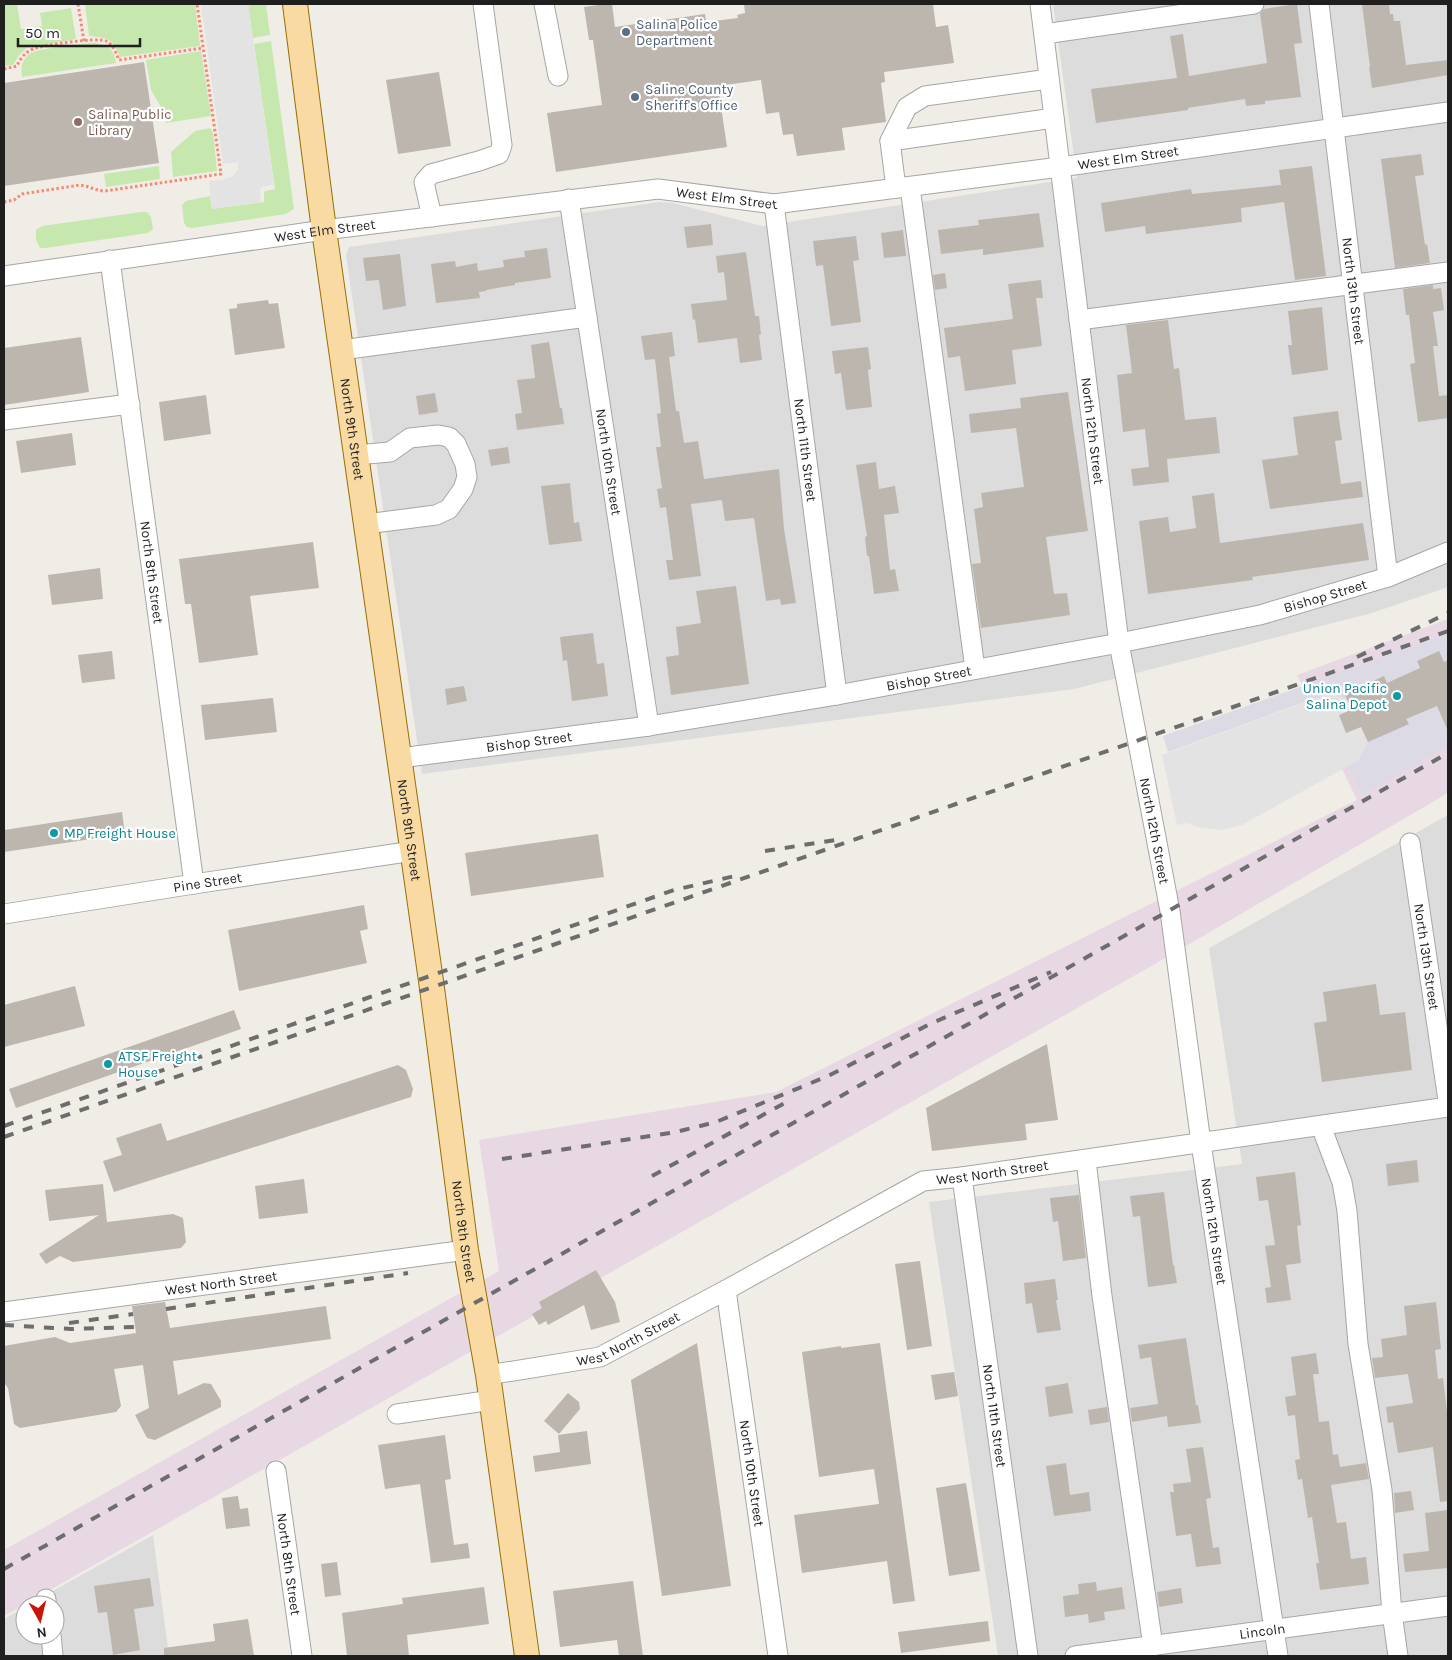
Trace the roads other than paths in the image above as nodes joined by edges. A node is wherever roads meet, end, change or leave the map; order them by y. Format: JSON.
{"nodes":[{"id":1,"x":295,"y":4,"type":"edge"},
{"id":2,"x":483,"y":4,"type":"edge"},
{"id":3,"x":544,"y":4,"type":"edge"},
{"id":4,"x":1040,"y":4,"type":"edge"},
{"id":5,"x":1254,"y":4,"type":"edge"},
{"id":6,"x":1319,"y":4,"type":"edge"},
{"id":7,"x":1044,"y":34,"type":"junction"},
{"id":8,"x":558,"y":76,"type":"dead end"},
{"id":9,"x":1049,"y":79,"type":"junction"},
{"id":10,"x":1448,"y":112,"type":"edge"},
{"id":11,"x":1054,"y":118,"type":"junction"},
{"id":12,"x":1335,"y":128,"type":"junction"},
{"id":13,"x":890,"y":141,"type":"junction"},
{"id":14,"x":1060,"y":167,"type":"junction"},
{"id":15,"x":903,"y":187,"type":"junction"},
{"id":16,"x":569,"y":199,"type":"junction"},
{"id":17,"x":774,"y":204,"type":"junction"},
{"id":18,"x":432,"y":217,"type":"junction"},
{"id":19,"x":324,"y":230,"type":"junction"},
{"id":20,"x":110,"y":260,"type":"junction"},
{"id":21,"x":1448,"y":272,"type":"edge"},
{"id":22,"x":4,"y":276,"type":"edge"},
{"id":23,"x":1354,"y":284,"type":"junction"},
{"id":24,"x":587,"y":317,"type":"junction"},
{"id":25,"x":1079,"y":320,"type":"junction"},
{"id":26,"x":341,"y":350,"type":"junction"},
{"id":27,"x":130,"y":404,"type":"junction"},
{"id":28,"x":4,"y":420,"type":"edge"},
{"id":29,"x":356,"y":456,"type":"junction"},
{"id":30,"x":366,"y":524,"type":"junction"},
{"id":31,"x":1448,"y":552,"type":"edge"},
{"id":32,"x":1388,"y":577,"type":"junction"},
{"id":33,"x":1119,"y":643,"type":"junction"},
{"id":34,"x":975,"y":669,"type":"junction"},
{"id":35,"x":837,"y":694,"type":"junction"},
{"id":36,"x":649,"y":726,"type":"junction"},
{"id":37,"x":400,"y":758,"type":"junction"},
{"id":38,"x":1410,"y":843,"type":"dead end"},
{"id":39,"x":413,"y":851,"type":"junction"},
{"id":40,"x":194,"y":884,"type":"junction"},
{"id":41,"x":4,"y":914,"type":"edge"},
{"id":42,"x":1448,"y":1100,"type":"edge"},
{"id":43,"x":1448,"y":1107,"type":"edge"},
{"id":44,"x":1321,"y":1126,"type":"junction"},
{"id":45,"x":1201,"y":1143,"type":"junction"},
{"id":46,"x":1086,"y":1160,"type":"junction"},
{"id":47,"x":962,"y":1177,"type":"junction"},
{"id":48,"x":466,"y":1250,"type":"junction"},
{"id":49,"x":726,"y":1290,"type":"junction"},
{"id":50,"x":4,"y":1312,"type":"edge"},
{"id":51,"x":488,"y":1375,"type":"junction"},
{"id":52,"x":492,"y":1400,"type":"junction"},
{"id":53,"x":397,"y":1414,"type":"dead end"},
{"id":54,"x":276,"y":1471,"type":"dead end"},
{"id":55,"x":1448,"y":1606,"type":"edge"},
{"id":56,"x":1392,"y":1614,"type":"junction"},
{"id":57,"x":1274,"y":1629,"type":"junction"},
{"id":58,"x":1151,"y":1649,"type":"edge"},
{"id":59,"x":302,"y":1656,"type":"edge"},
{"id":60,"x":527,"y":1656,"type":"edge"},
{"id":61,"x":778,"y":1656,"type":"edge"},
{"id":62,"x":1028,"y":1656,"type":"edge"},
{"id":63,"x":1076,"y":1656,"type":"edge"},
{"id":64,"x":1278,"y":1656,"type":"edge"},
{"id":65,"x":1398,"y":1656,"type":"edge"}],
"edges":[{"from":1,"to":19,"type":"main road","name":"North 9th Street"},
{"from":2,"to":18,"type":"street"},
{"from":3,"to":8,"type":"street"},
{"from":4,"to":7,"type":"street","name":"North 12th Street"},
{"from":5,"to":7,"type":"street"},
{"from":6,"to":12,"type":"street","name":"North 13th Street"},
{"from":7,"to":9,"type":"street","name":"North 12th Street"},
{"from":9,"to":11,"type":"street","name":"North 12th Street"},
{"from":9,"to":13,"type":"street"},
{"from":10,"to":12,"type":"street","name":"West Elm Street"},
{"from":11,"to":13,"type":"street"},
{"from":11,"to":14,"type":"street","name":"North 12th Street"},
{"from":12,"to":14,"type":"street","name":"West Elm Street"},
{"from":12,"to":23,"type":"street","name":"North 13th Street"},
{"from":13,"to":15,"type":"street"},
{"from":14,"to":15,"type":"street","name":"West Elm Street"},
{"from":14,"to":25,"type":"street","name":"North 12th Street"},
{"from":15,"to":17,"type":"street","name":"West Elm Street"},
{"from":15,"to":34,"type":"street"},
{"from":16,"to":17,"type":"street","name":"West Elm Street"},
{"from":16,"to":18,"type":"street","name":"West Elm Street"},
{"from":16,"to":24,"type":"street","name":"North 10th Street"},
{"from":17,"to":35,"type":"street","name":"North 11th Street"},
{"from":18,"to":19,"type":"street","name":"West Elm Street"},
{"from":19,"to":20,"type":"street","name":"West Elm Street"},
{"from":19,"to":26,"type":"main road","name":"North 9th Street"},
{"from":20,"to":22,"type":"street","name":"West Elm Street"},
{"from":20,"to":27,"type":"street","name":"North 8th Street"},
{"from":21,"to":23,"type":"street"},
{"from":23,"to":25,"type":"street"},
{"from":23,"to":32,"type":"street","name":"North 13th Street"},
{"from":24,"to":26,"type":"street"},
{"from":24,"to":36,"type":"street","name":"North 10th Street"},
{"from":25,"to":33,"type":"street","name":"North 12th Street"},
{"from":26,"to":29,"type":"main road","name":"North 9th Street"},
{"from":27,"to":28,"type":"street"},
{"from":27,"to":40,"type":"street","name":"North 8th Street"},
{"from":29,"to":30,"type":"main road","name":"North 9th Street"},
{"from":29,"to":30,"type":"street"},
{"from":30,"to":37,"type":"main road","name":"North 9th Street"},
{"from":31,"to":32,"type":"street","name":"Bishop Street"},
{"from":32,"to":33,"type":"street","name":"Bishop Street"},
{"from":33,"to":34,"type":"street","name":"Bishop Street"},
{"from":33,"to":45,"type":"street","name":"North 12th Street"},
{"from":34,"to":35,"type":"street","name":"Bishop Street"},
{"from":35,"to":36,"type":"street","name":"Bishop Street"},
{"from":36,"to":37,"type":"street","name":"Bishop Street"},
{"from":37,"to":39,"type":"main road","name":"North 9th Street"},
{"from":38,"to":42,"type":"street","name":"North 13th Street"},
{"from":39,"to":40,"type":"street","name":"Pine Street"},
{"from":39,"to":48,"type":"main road","name":"North 9th Street"},
{"from":40,"to":41,"type":"street","name":"Pine Street"},
{"from":43,"to":44,"type":"street","name":"West North Street"},
{"from":44,"to":45,"type":"street","name":"West North Street"},
{"from":44,"to":56,"type":"street"},
{"from":45,"to":46,"type":"street","name":"West North Street"},
{"from":45,"to":57,"type":"street","name":"North 12th Street"},
{"from":46,"to":47,"type":"street","name":"West North Street"},
{"from":46,"to":58,"type":"street"},
{"from":47,"to":49,"type":"street","name":"West North Street"},
{"from":47,"to":62,"type":"street","name":"North 11th Street"},
{"from":48,"to":50,"type":"street","name":"West North Street"},
{"from":48,"to":51,"type":"main road","name":"North 9th Street"},
{"from":49,"to":51,"type":"street","name":"West North Street"},
{"from":49,"to":61,"type":"street","name":"North 10th Street"},
{"from":51,"to":52,"type":"main road","name":"North 9th Street"},
{"from":52,"to":53,"type":"street"},
{"from":52,"to":60,"type":"main road","name":"North 9th Street"},
{"from":54,"to":59,"type":"street","name":"North 8th Street"},
{"from":55,"to":56,"type":"street","name":"Lincoln"},
{"from":56,"to":57,"type":"street","name":"Lincoln"},
{"from":56,"to":65,"type":"street"},
{"from":57,"to":58,"type":"street","name":"Lincoln"},
{"from":57,"to":64,"type":"street","name":"North 12th Street"},
{"from":58,"to":63,"type":"street","name":"Lincoln"}]}
